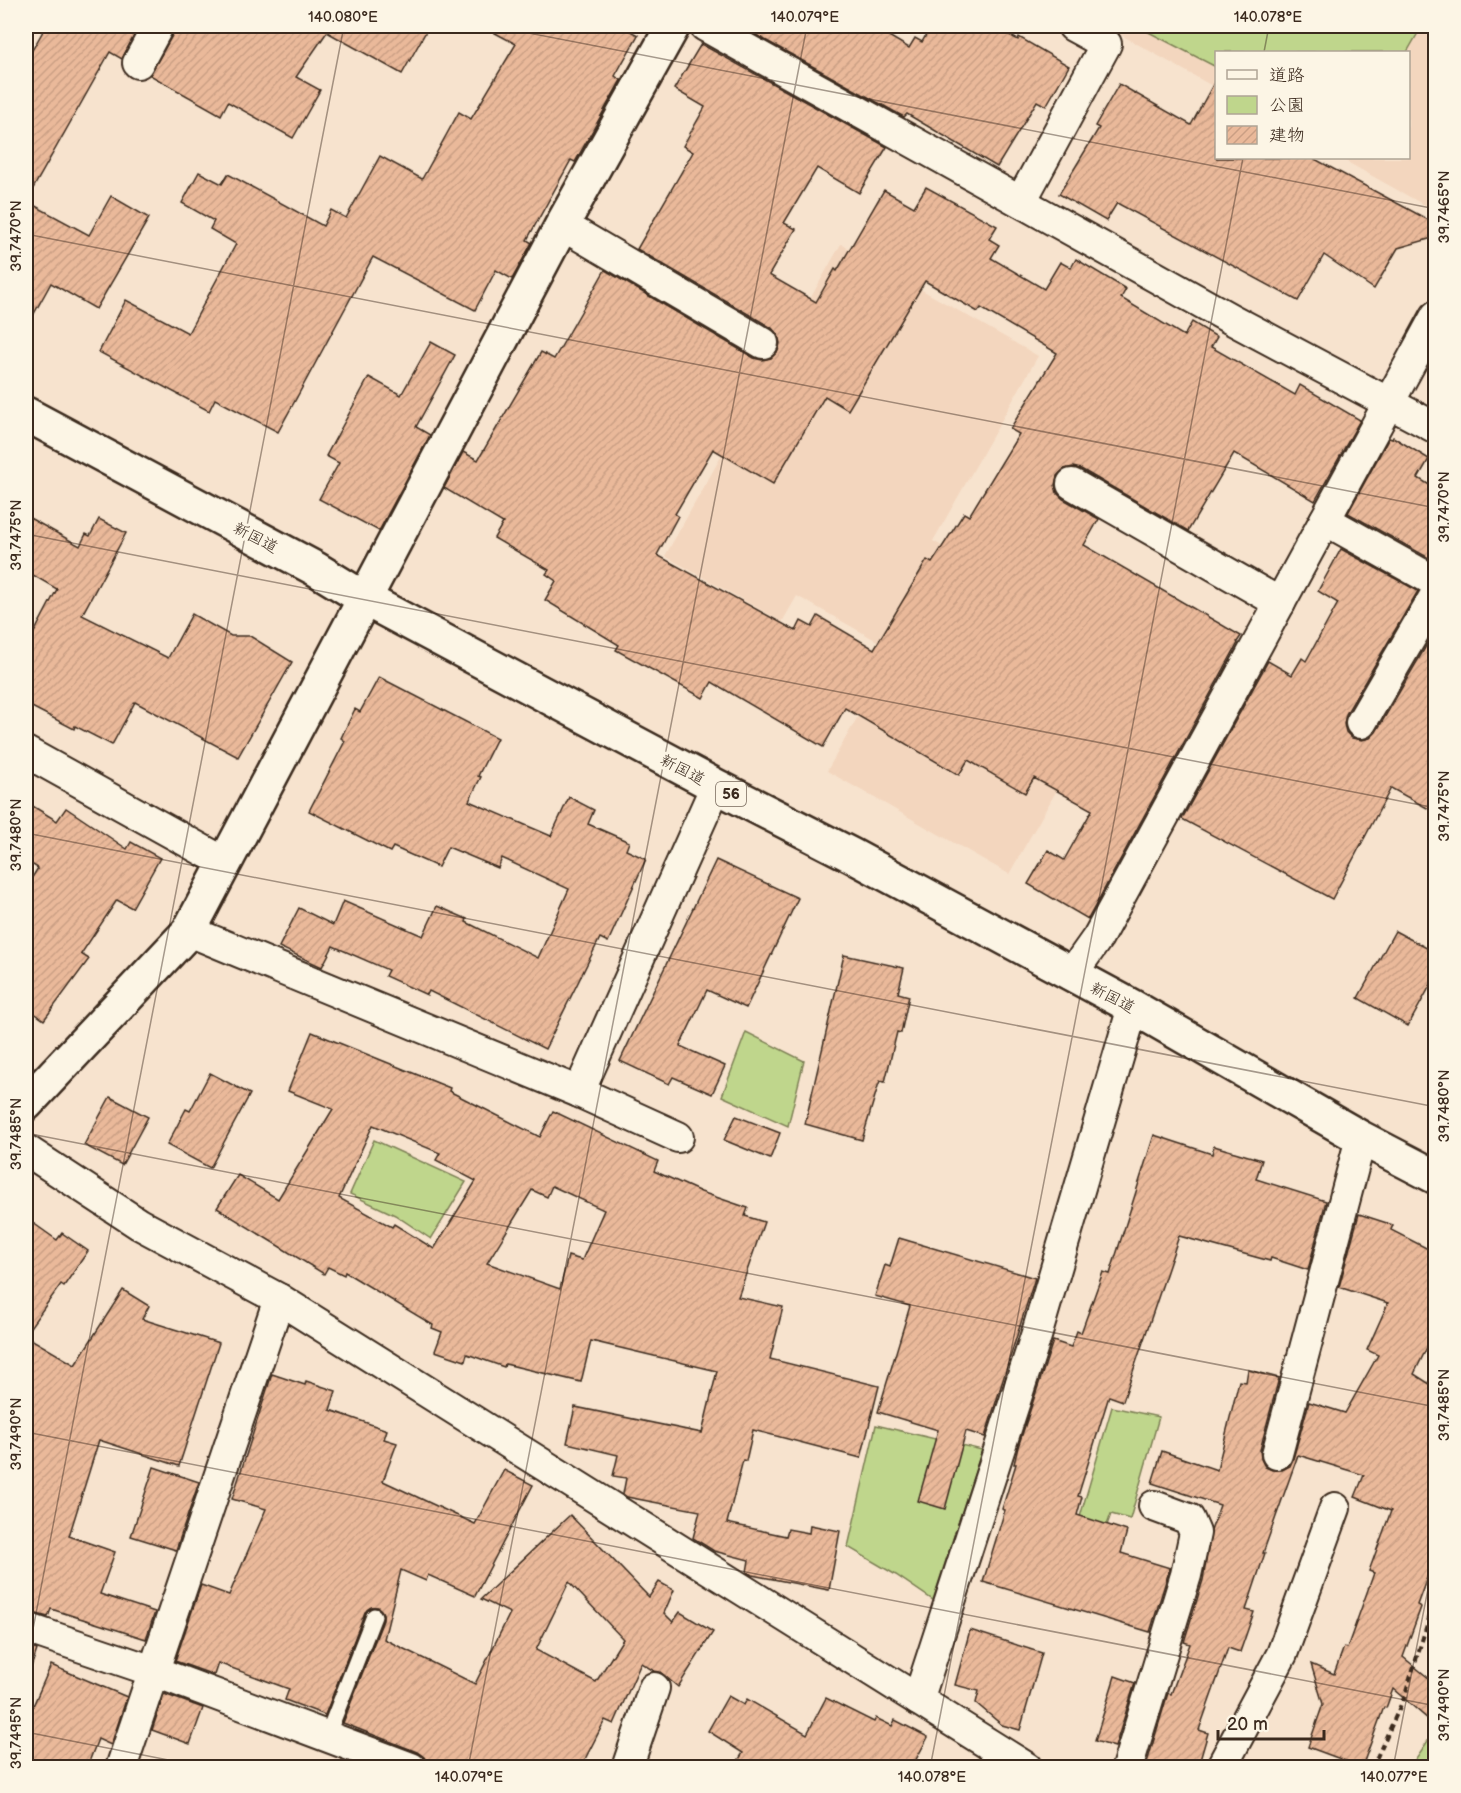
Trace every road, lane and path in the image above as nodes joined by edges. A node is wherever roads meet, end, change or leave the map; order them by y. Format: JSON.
{"nodes":[{"id":1,"x":158,"y":26,"type":"edge"},
{"id":2,"x":673,"y":26,"type":"edge"},
{"id":3,"x":705,"y":26,"type":"edge"},
{"id":4,"x":1073,"y":26,"type":"edge"},
{"id":5,"x":138,"y":63,"type":"dead end"},
{"id":6,"x":1021,"y":201,"type":"junction"},
{"id":7,"x":562,"y":225,"type":"junction"},
{"id":8,"x":1436,"y":316,"type":"edge"},
{"id":9,"x":763,"y":343,"type":"dead end"},
{"id":10,"x":1389,"y":403,"type":"junction"},
{"id":11,"x":26,"y":414,"type":"edge"},
{"id":12,"x":1436,"y":428,"type":"edge"},
{"id":13,"x":1072,"y":484,"type":"dead end"},
{"id":14,"x":1325,"y":520,"type":"junction"},
{"id":15,"x":1436,"y":582,"type":"edge"},
{"id":16,"x":1436,"y":594,"type":"edge"},
{"id":17,"x":365,"y":598,"type":"junction"},
{"id":18,"x":1280,"y":603,"type":"junction"},
{"id":19,"x":1361,"y":723,"type":"dead end"},
{"id":20,"x":26,"y":752,"type":"edge"},
{"id":21,"x":716,"y":786,"type":"junction"},
{"id":22,"x":224,"y":862,"type":"junction"},
{"id":23,"x":189,"y":931,"type":"junction"},
{"id":24,"x":1071,"y":975,"type":"junction"},
{"id":25,"x":1133,"y":1007,"type":"junction"},
{"id":26,"x":579,"y":1092,"type":"junction"},
{"id":27,"x":26,"y":1104,"type":"edge"},
{"id":28,"x":678,"y":1137,"type":"dead end"},
{"id":29,"x":1361,"y":1138,"type":"junction"},
{"id":30,"x":26,"y":1150,"type":"edge"},
{"id":31,"x":1436,"y":1177,"type":"edge"},
{"id":32,"x":279,"y":1299,"type":"junction"},
{"id":33,"x":1277,"y":1454,"type":"dead end"},
{"id":34,"x":1154,"y":1506,"type":"dead end"},
{"id":35,"x":1335,"y":1508,"type":"dead end"},
{"id":36,"x":1436,"y":1596,"type":"edge"},
{"id":37,"x":1434,"y":1608,"type":"edge"},
{"id":38,"x":374,"y":1616,"type":"dead end"},
{"id":39,"x":26,"y":1628,"type":"edge"},
{"id":40,"x":153,"y":1671,"type":"junction"},
{"id":41,"x":654,"y":1688,"type":"dead end"},
{"id":42,"x":918,"y":1700,"type":"junction"},
{"id":43,"x":327,"y":1736,"type":"junction"},
{"id":44,"x":993,"y":1758,"type":"edge"},
{"id":45,"x":121,"y":1767,"type":"edge"},
{"id":46,"x":411,"y":1767,"type":"edge"},
{"id":47,"x":627,"y":1767,"type":"edge"},
{"id":48,"x":1027,"y":1767,"type":"edge"},
{"id":49,"x":1127,"y":1767,"type":"edge"},
{"id":50,"x":1221,"y":1767,"type":"edge"},
{"id":51,"x":1372,"y":1767,"type":"edge"}],
"edges":[{"from":1,"to":5,"type":"street"},
{"from":2,"to":7,"type":"main road"},
{"from":3,"to":6,"type":"street"},
{"from":4,"to":6,"type":"street"},
{"from":6,"to":10,"type":"street"},
{"from":7,"to":9,"type":"street"},
{"from":7,"to":17,"type":"main road"},
{"from":8,"to":10,"type":"street"},
{"from":10,"to":12,"type":"street"},
{"from":10,"to":14,"type":"street"},
{"from":11,"to":17,"type":"main road","name":"新国道","number":"56"},
{"from":13,"to":18,"type":"street"},
{"from":14,"to":15,"type":"street"},
{"from":14,"to":18,"type":"street"},
{"from":16,"to":19,"type":"street"},
{"from":17,"to":21,"type":"main road","name":"新国道","number":"56"},
{"from":17,"to":22,"type":"main road"},
{"from":18,"to":24,"type":"street"},
{"from":20,"to":22,"type":"street"},
{"from":21,"to":24,"type":"main road","name":"新国道","number":"56"},
{"from":21,"to":26,"type":"street"},
{"from":22,"to":23,"type":"main road"},
{"from":23,"to":26,"type":"street"},
{"from":23,"to":27,"type":"main road"},
{"from":24,"to":25,"type":"main road","name":"新国道","number":"56"},
{"from":25,"to":29,"type":"main road","name":"新国道","number":"56"},
{"from":25,"to":42,"type":"street"},
{"from":26,"to":28,"type":"street"},
{"from":29,"to":31,"type":"main road","name":"新国道","number":"56"},
{"from":29,"to":33,"type":"street"},
{"from":30,"to":32,"type":"street"},
{"from":32,"to":40,"type":"street"},
{"from":32,"to":42,"type":"street"},
{"from":34,"to":49,"type":"street"},
{"from":35,"to":50,"type":"street"},
{"from":36,"to":37,"type":"path"},
{"from":37,"to":51,"type":"path"},
{"from":38,"to":43,"type":"lane"},
{"from":39,"to":40,"type":"street"},
{"from":40,"to":43,"type":"street"},
{"from":40,"to":45,"type":"street"},
{"from":41,"to":47,"type":"street"},
{"from":42,"to":44,"type":"street"},
{"from":43,"to":46,"type":"street"},
{"from":44,"to":48,"type":"street"}]}
